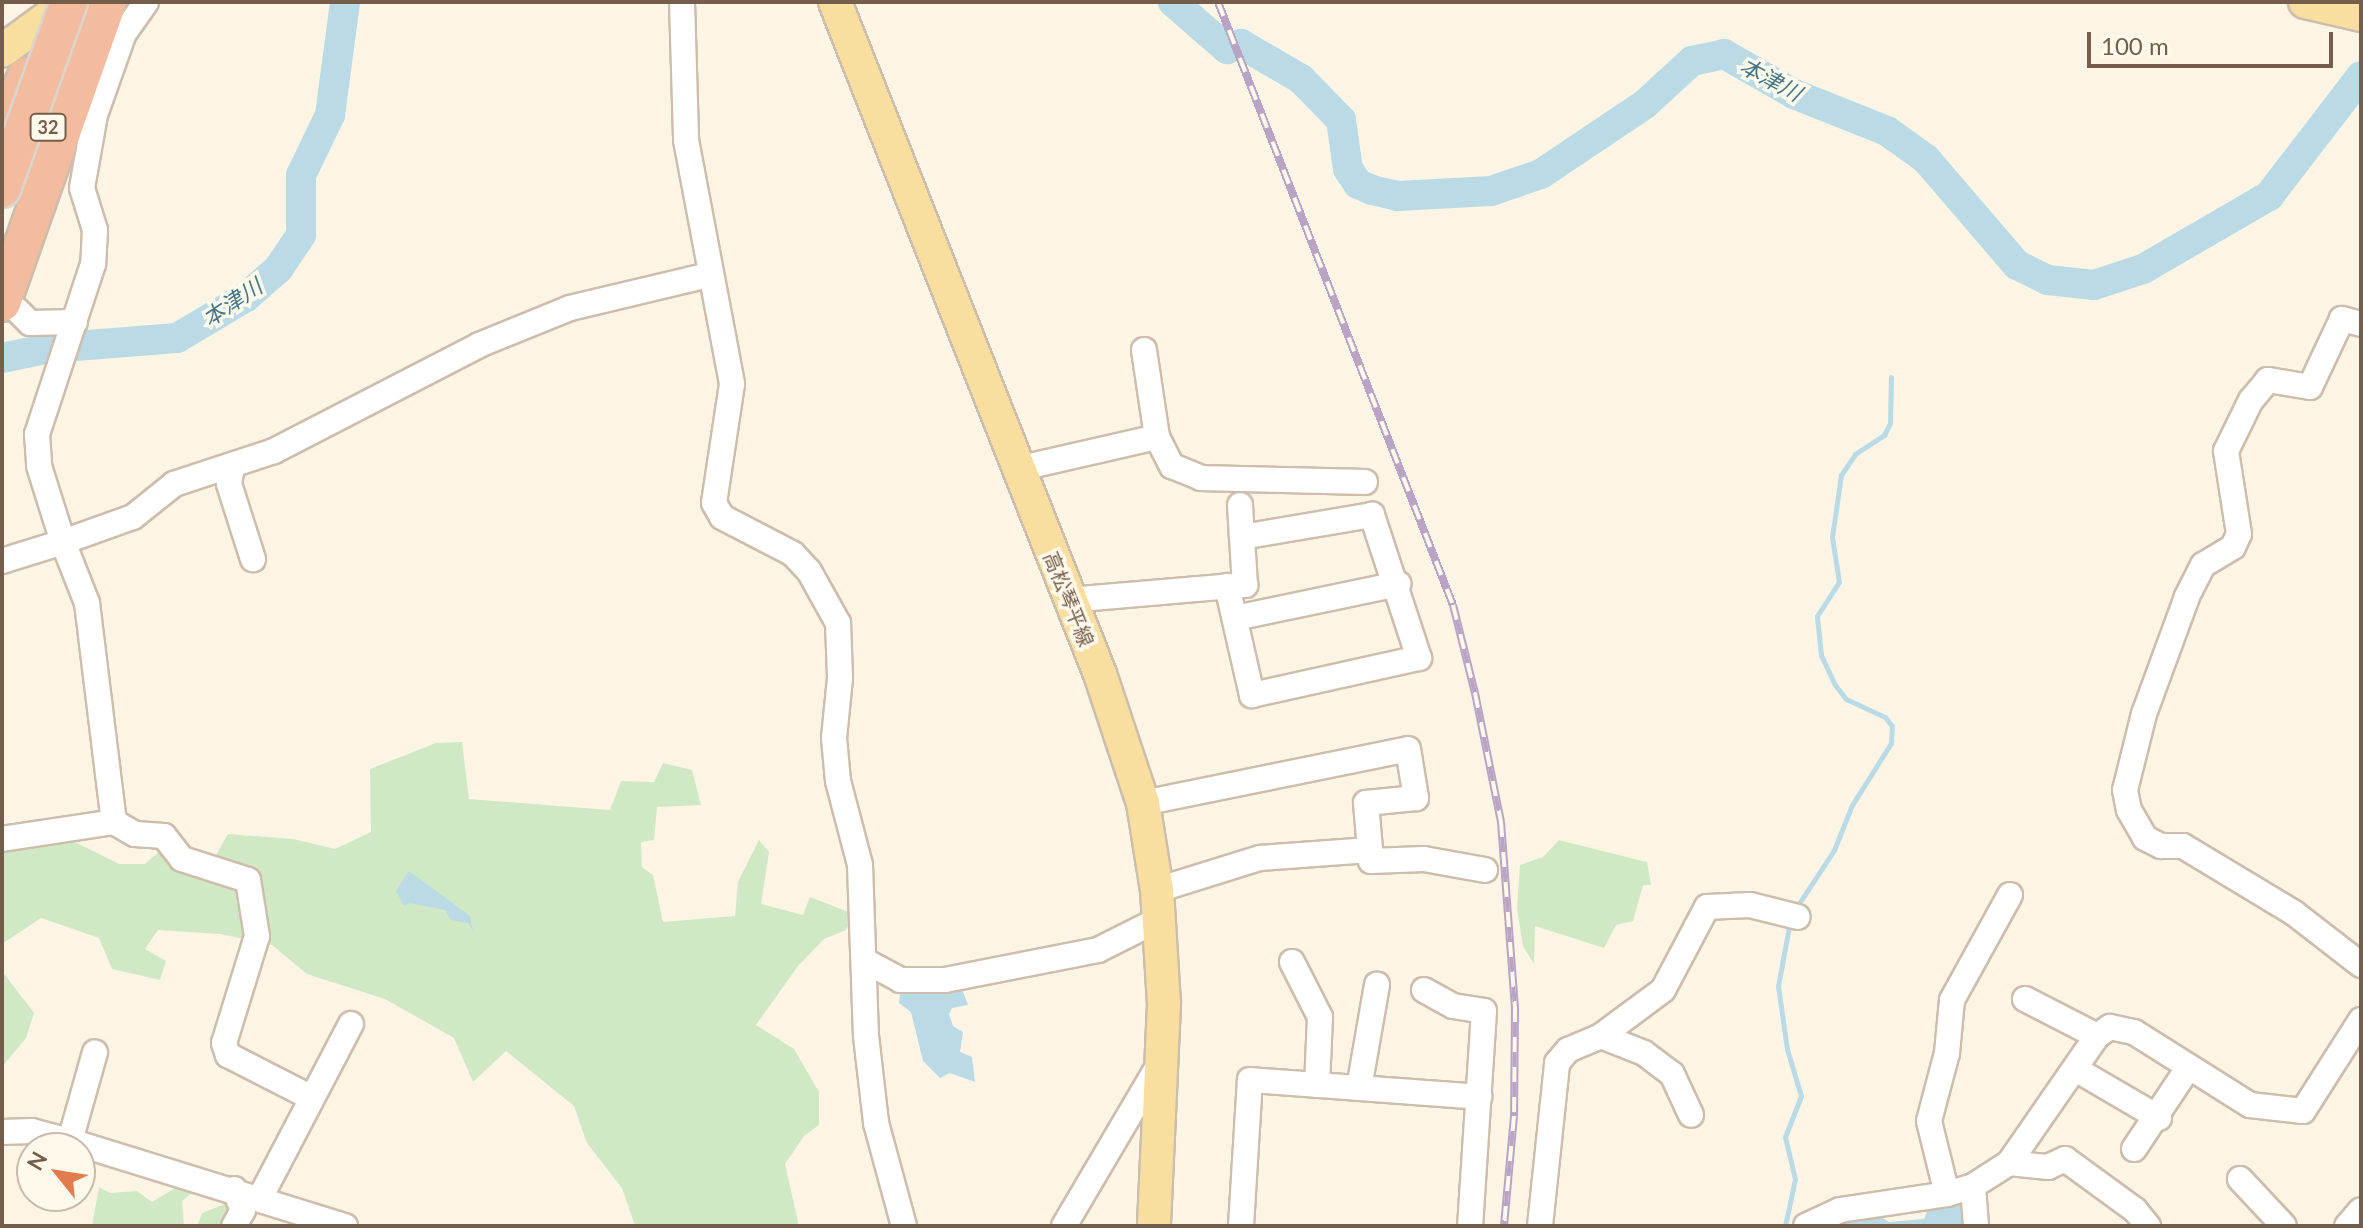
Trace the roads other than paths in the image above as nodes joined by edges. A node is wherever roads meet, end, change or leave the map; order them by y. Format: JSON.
{"nodes":[{"id":1,"x":92,"y":2,"type":"edge"},
{"id":2,"x":108,"y":2,"type":"edge"},
{"id":3,"x":146,"y":2,"type":"edge"},
{"id":4,"x":682,"y":2,"type":"edge"},
{"id":5,"x":835,"y":2,"type":"edge"},
{"id":6,"x":2305,"y":2,"type":"edge"},
{"id":7,"x":58,"y":6,"type":"edge"},
{"id":8,"x":2361,"y":15,"type":"edge"},
{"id":9,"x":2,"y":51,"type":"edge"},
{"id":10,"x":2,"y":91,"type":"edge"},
{"id":11,"x":2,"y":133,"type":"edge"},
{"id":12,"x":2,"y":189,"type":"edge"},
{"id":13,"x":2,"y":251,"type":"edge"},
{"id":14,"x":709,"y":275,"type":"junction"},
{"id":15,"x":9,"y":307,"type":"edge"},
{"id":16,"x":2361,"y":324,"type":"edge"},
{"id":17,"x":74,"y":326,"type":"junction"},
{"id":18,"x":1144,"y":350,"type":"dead end"},
{"id":19,"x":1157,"y":437,"type":"junction"},
{"id":20,"x":232,"y":468,"type":"junction"},
{"id":21,"x":1017,"y":469,"type":"junction"},
{"id":22,"x":1365,"y":482,"type":"dead end"},
{"id":23,"x":1240,"y":505,"type":"dead end"},
{"id":24,"x":1242,"y":537,"type":"junction"},
{"id":25,"x":63,"y":542,"type":"junction"},
{"id":26,"x":253,"y":559,"type":"dead end"},
{"id":27,"x":2,"y":561,"type":"edge"},
{"id":28,"x":1398,"y":584,"type":"junction"},
{"id":29,"x":1227,"y":586,"type":"junction"},
{"id":30,"x":1069,"y":600,"type":"junction"},
{"id":31,"x":1235,"y":618,"type":"junction"},
{"id":32,"x":1143,"y":803,"type":"junction"},
{"id":33,"x":114,"y":822,"type":"junction"},
{"id":34,"x":2,"y":839,"type":"edge"},
{"id":35,"x":1370,"y":850,"type":"junction"},
{"id":36,"x":1485,"y":870,"type":"dead end"},
{"id":37,"x":2010,"y":895,"type":"dead end"},
{"id":38,"x":1159,"y":905,"type":"junction"},
{"id":39,"x":1794,"y":916,"type":"dead end"},
{"id":40,"x":865,"y":961,"type":"junction"},
{"id":41,"x":1292,"y":962,"type":"dead end"},
{"id":42,"x":2361,"y":965,"type":"edge"},
{"id":43,"x":1377,"y":985,"type":"dead end"},
{"id":44,"x":1424,"y":990,"type":"dead end"},
{"id":45,"x":2025,"y":999,"type":"dead end"},
{"id":46,"x":2361,"y":1020,"type":"edge"},
{"id":47,"x":351,"y":1024,"type":"dead end"},
{"id":48,"x":1601,"y":1036,"type":"junction"},
{"id":49,"x":2097,"y":1036,"type":"junction"},
{"id":50,"x":95,"y":1052,"type":"dead end"},
{"id":51,"x":1161,"y":1062,"type":"junction"},
{"id":52,"x":2188,"y":1068,"type":"junction"},
{"id":53,"x":2077,"y":1070,"type":"junction"},
{"id":54,"x":1317,"y":1085,"type":"junction"},
{"id":55,"x":1359,"y":1088,"type":"junction"},
{"id":56,"x":1479,"y":1097,"type":"junction"},
{"id":57,"x":312,"y":1098,"type":"junction"},
{"id":58,"x":1691,"y":1115,"type":"dead end"},
{"id":59,"x":2159,"y":1118,"type":"junction"},
{"id":60,"x":2,"y":1132,"type":"edge"},
{"id":61,"x":36,"y":1132,"type":"edge"},
{"id":62,"x":73,"y":1132,"type":"edge"},
{"id":63,"x":96,"y":1149,"type":"edge"},
{"id":64,"x":2134,"y":1149,"type":"dead end"},
{"id":65,"x":2009,"y":1163,"type":"junction"},
{"id":66,"x":2240,"y":1179,"type":"dead end"},
{"id":67,"x":1973,"y":1186,"type":"junction"},
{"id":68,"x":234,"y":1189,"type":"junction"},
{"id":69,"x":1947,"y":1194,"type":"junction"},
{"id":70,"x":261,"y":1196,"type":"junction"},
{"id":71,"x":2361,"y":1210,"type":"edge"},
{"id":72,"x":234,"y":1226,"type":"edge"},
{"id":73,"x":345,"y":1226,"type":"edge"},
{"id":74,"x":904,"y":1226,"type":"edge"},
{"id":75,"x":1064,"y":1226,"type":"edge"},
{"id":76,"x":1154,"y":1226,"type":"edge"},
{"id":77,"x":1241,"y":1226,"type":"edge"},
{"id":78,"x":1470,"y":1226,"type":"edge"},
{"id":79,"x":1540,"y":1226,"type":"edge"},
{"id":80,"x":1806,"y":1226,"type":"edge"},
{"id":81,"x":1976,"y":1226,"type":"edge"},
{"id":82,"x":2148,"y":1226,"type":"edge"},
{"id":83,"x":2284,"y":1226,"type":"edge"},
{"id":84,"x":2347,"y":1226,"type":"edge"}],
"edges":[{"from":1,"to":13,"type":"highway","number":"32"},
{"from":2,"to":15,"type":"highway"},
{"from":3,"to":17,"type":"street"},
{"from":4,"to":14,"type":"street"},
{"from":5,"to":21,"type":"main road","name":"高松琴平線"},
{"from":6,"to":8,"type":"main road"},
{"from":7,"to":9,"type":"main road"},
{"from":7,"to":11,"type":"highway"},
{"from":7,"to":12,"type":"highway","number":"32","bridge":true},
{"from":10,"to":11,"type":"highway"},
{"from":14,"to":20,"type":"street"},
{"from":14,"to":40,"type":"street"},
{"from":15,"to":17,"type":"street"},
{"from":16,"to":42,"type":"street"},
{"from":17,"to":25,"type":"street"},
{"from":18,"to":19,"type":"street"},
{"from":19,"to":21,"type":"street"},
{"from":19,"to":22,"type":"street"},
{"from":20,"to":25,"type":"street"},
{"from":20,"to":26,"type":"street"},
{"from":21,"to":30,"type":"main road","name":"高松琴平線"},
{"from":23,"to":24,"type":"street"},
{"from":24,"to":28,"type":"street"},
{"from":24,"to":29,"type":"street"},
{"from":25,"to":27,"type":"street"},
{"from":25,"to":33,"type":"street"},
{"from":28,"to":31,"type":"street"},
{"from":28,"to":31,"type":"street"},
{"from":29,"to":30,"type":"street"},
{"from":29,"to":31,"type":"street"},
{"from":30,"to":32,"type":"main road","name":"高松琴平線"},
{"from":32,"to":35,"type":"street"},
{"from":32,"to":38,"type":"main road","name":"高松琴平線"},
{"from":33,"to":34,"type":"street"},
{"from":33,"to":57,"type":"street"},
{"from":35,"to":36,"type":"street"},
{"from":35,"to":38,"type":"street"},
{"from":37,"to":69,"type":"street"},
{"from":38,"to":40,"type":"street"},
{"from":38,"to":51,"type":"main road","name":"高松琴平線"},
{"from":39,"to":48,"type":"street"},
{"from":40,"to":74,"type":"street"},
{"from":41,"to":54,"type":"street"},
{"from":43,"to":55,"type":"street"},
{"from":44,"to":56,"type":"street"},
{"from":45,"to":49,"type":"street"},
{"from":46,"to":52,"type":"street"},
{"from":47,"to":57,"type":"street"},
{"from":48,"to":58,"type":"street"},
{"from":48,"to":79,"type":"street"},
{"from":49,"to":52,"type":"street"},
{"from":49,"to":53,"type":"street"},
{"from":50,"to":62,"type":"street"},
{"from":51,"to":75,"type":"street"},
{"from":51,"to":76,"type":"main road","name":"高松琴平線"},
{"from":52,"to":59,"type":"street"},
{"from":53,"to":59,"type":"street"},
{"from":53,"to":65,"type":"street"},
{"from":54,"to":55,"type":"street"},
{"from":54,"to":77,"type":"street"},
{"from":55,"to":56,"type":"street"},
{"from":56,"to":78,"type":"street"},
{"from":57,"to":70,"type":"street"},
{"from":59,"to":64,"type":"street"},
{"from":60,"to":61,"type":"street"},
{"from":63,"to":68,"type":"street"},
{"from":65,"to":67,"type":"street"},
{"from":65,"to":82,"type":"street"},
{"from":66,"to":83,"type":"street"},
{"from":67,"to":69,"type":"street"},
{"from":67,"to":81,"type":"street"},
{"from":68,"to":70,"type":"street"},
{"from":68,"to":72,"type":"street"},
{"from":69,"to":80,"type":"street"},
{"from":70,"to":73,"type":"street"},
{"from":71,"to":84,"type":"street"}]}
